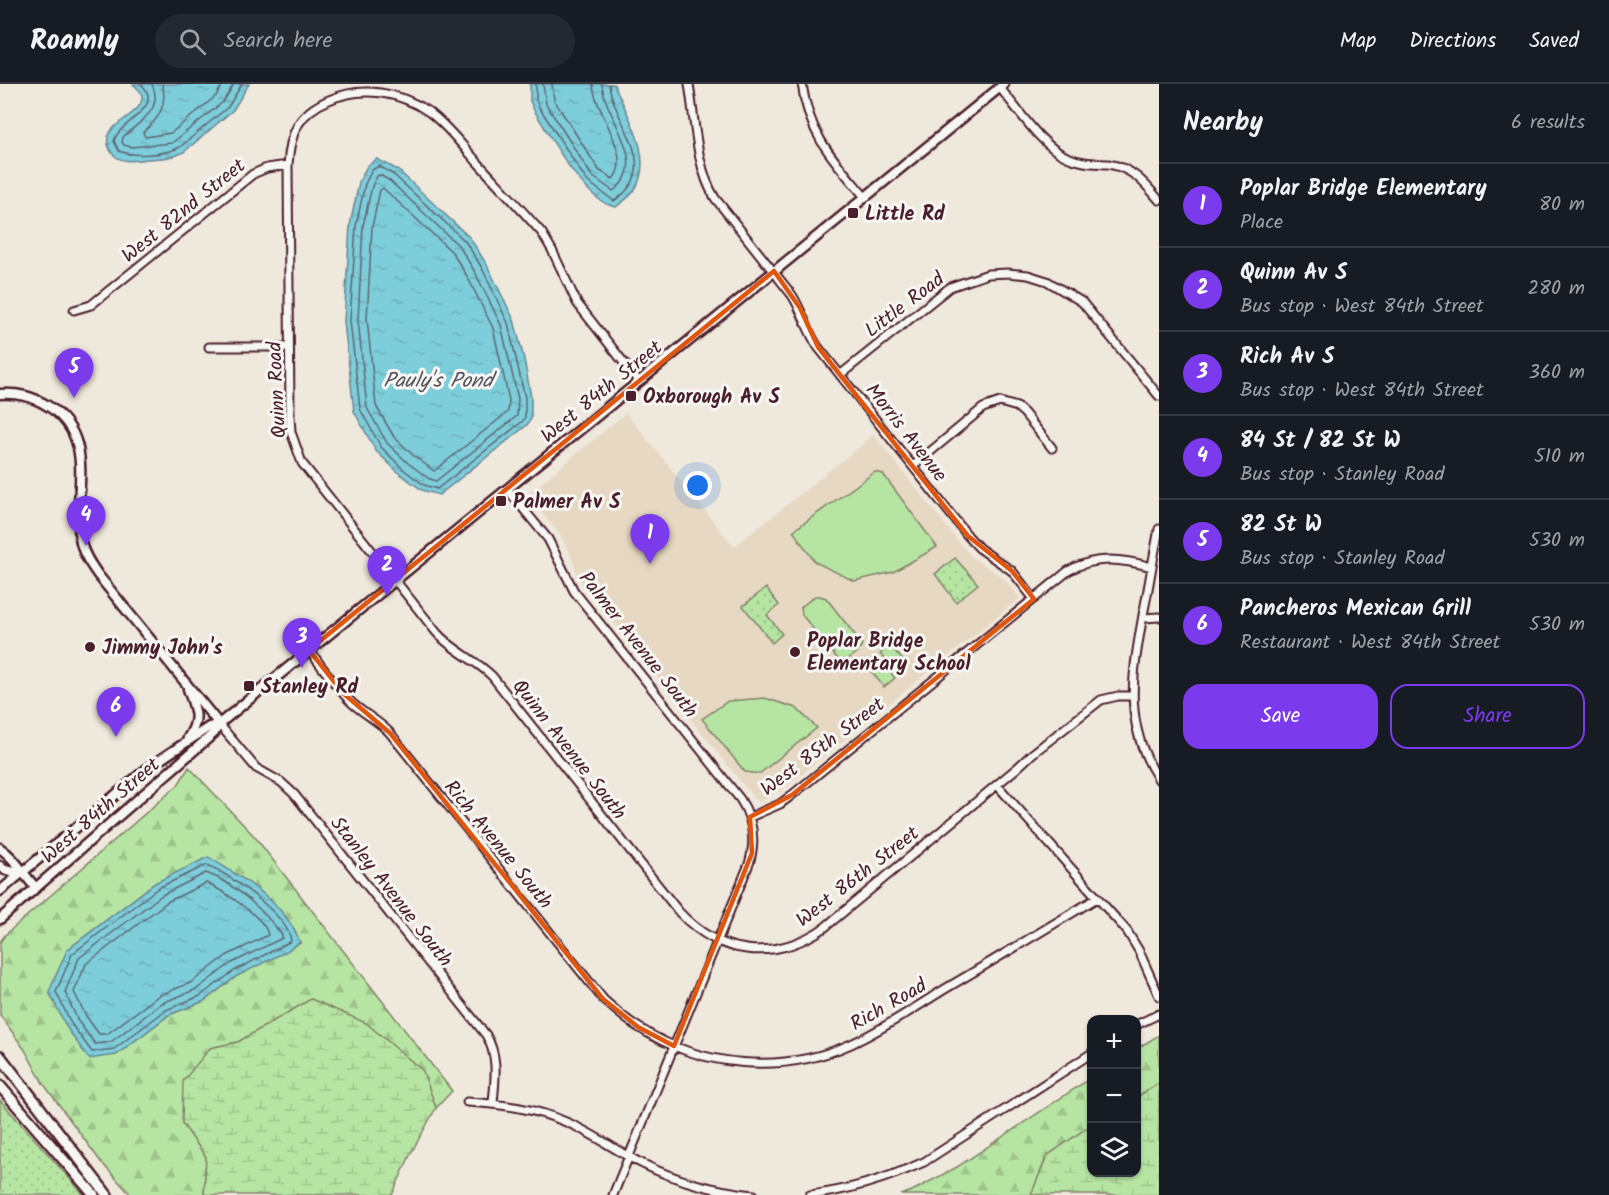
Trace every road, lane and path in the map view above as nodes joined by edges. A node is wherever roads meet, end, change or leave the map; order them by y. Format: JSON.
{"nodes":[{"id":1,"x":689,"y":84,"type":"edge"},
{"id":2,"x":802,"y":84,"type":"edge"},
{"id":3,"x":1002,"y":86,"type":"edge"},
{"id":4,"x":381,"y":88,"type":"edge"},
{"id":5,"x":288,"y":165,"type":"junction"},
{"id":6,"x":865,"y":197,"type":"junction"},
{"id":7,"x":1159,"y":201,"type":"edge"},
{"id":8,"x":774,"y":271,"type":"junction"},
{"id":9,"x":74,"y":310,"type":"dead end"},
{"id":10,"x":209,"y":347,"type":"dead end"},
{"id":11,"x":289,"y":347,"type":"junction"},
{"id":12,"x":840,"y":375,"type":"junction"},
{"id":13,"x":639,"y":381,"type":"junction"},
{"id":14,"x":0,"y":394,"type":"edge"},
{"id":15,"x":1159,"y":396,"type":"edge"},
{"id":16,"x":1052,"y":448,"type":"dead end"},
{"id":17,"x":913,"y":466,"type":"junction"},
{"id":18,"x":507,"y":489,"type":"junction"},
{"id":19,"x":1159,"y":529,"type":"edge"},
{"id":20,"x":1152,"y":567,"type":"junction"},
{"id":21,"x":394,"y":581,"type":"junction"},
{"id":22,"x":1034,"y":599,"type":"junction"},
{"id":23,"x":1159,"y":617,"type":"edge"},
{"id":24,"x":1143,"y":618,"type":"junction"},
{"id":25,"x":309,"y":650,"type":"junction"},
{"id":26,"x":186,"y":683,"type":"junction"},
{"id":27,"x":1133,"y":696,"type":"junction"},
{"id":28,"x":219,"y":724,"type":"junction"},
{"id":29,"x":186,"y":741,"type":"junction"},
{"id":30,"x":1159,"y":764,"type":"edge"},
{"id":31,"x":1152,"y":769,"type":"junction"},
{"id":32,"x":1159,"y":780,"type":"edge"},
{"id":33,"x":997,"y":785,"type":"junction"},
{"id":34,"x":750,"y":817,"type":"junction"},
{"id":35,"x":0,"y":848,"type":"edge"},
{"id":36,"x":0,"y":866,"type":"edge"},
{"id":37,"x":23,"y":874,"type":"junction"},
{"id":38,"x":36,"y":888,"type":"junction"},
{"id":39,"x":0,"y":891,"type":"edge"},
{"id":40,"x":1097,"y":898,"type":"junction"},
{"id":41,"x":0,"y":919,"type":"edge"},
{"id":42,"x":717,"y":940,"type":"junction"},
{"id":43,"x":1159,"y":996,"type":"edge"},
{"id":44,"x":1159,"y":1014,"type":"edge"},
{"id":45,"x":1141,"y":1023,"type":"edge"},
{"id":46,"x":674,"y":1046,"type":"junction"},
{"id":47,"x":0,"y":1056,"type":"edge"},
{"id":48,"x":1087,"y":1056,"type":"edge"},
{"id":49,"x":0,"y":1086,"type":"edge"},
{"id":50,"x":466,"y":1102,"type":"dead end"},
{"id":51,"x":493,"y":1103,"type":"junction"},
{"id":52,"x":629,"y":1156,"type":"junction"},
{"id":53,"x":94,"y":1195,"type":"edge"},
{"id":54,"x":107,"y":1195,"type":"edge"},
{"id":55,"x":614,"y":1195,"type":"edge"},
{"id":56,"x":753,"y":1195,"type":"edge"},
{"id":57,"x":810,"y":1195,"type":"edge"}],
"edges":[{"from":1,"to":8,"type":"street","name":"Morris Avenue"},
{"from":2,"to":6,"type":"street"},
{"from":3,"to":6,"type":"street","name":"West 84th Street"},
{"from":3,"to":7,"type":"street"},
{"from":4,"to":5,"type":"street"},
{"from":4,"to":13,"type":"street"},
{"from":5,"to":9,"type":"street","name":"West 82nd Street"},
{"from":5,"to":11,"type":"street","name":"Quinn Road"},
{"from":6,"to":8,"type":"street","name":"West 84th Street"},
{"from":8,"to":12,"type":"street","name":"Morris Avenue"},
{"from":8,"to":13,"type":"street","name":"West 84th Street"},
{"from":10,"to":11,"type":"street"},
{"from":11,"to":21,"type":"street","name":"Quinn Road"},
{"from":12,"to":15,"type":"street","name":"Little Road"},
{"from":12,"to":17,"type":"street","name":"Morris Avenue"},
{"from":13,"to":18,"type":"street","name":"West 84th Street"},
{"from":14,"to":26,"type":"street"},
{"from":16,"to":17,"type":"street"},
{"from":17,"to":22,"type":"street","name":"Morris Avenue"},
{"from":18,"to":21,"type":"street","name":"West 84th Street"},
{"from":18,"to":34,"type":"street","name":"Palmer Avenue South"},
{"from":19,"to":20,"type":"street"},
{"from":20,"to":22,"type":"street","name":"West 85th Street"},
{"from":20,"to":24,"type":"street"},
{"from":21,"to":25,"type":"street","name":"West 84th Street"},
{"from":21,"to":42,"type":"street","name":"Quinn Avenue South"},
{"from":22,"to":34,"type":"street","name":"West 85th Street"},
{"from":23,"to":24,"type":"street"},
{"from":24,"to":27,"type":"street"},
{"from":25,"to":28,"type":"street","name":"West 84th Street"},
{"from":25,"to":46,"type":"street","name":"Rich Avenue South"},
{"from":26,"to":28,"type":"street"},
{"from":26,"to":29,"type":"street"},
{"from":27,"to":31,"type":"street"},
{"from":27,"to":33,"type":"street","name":"West 86th Street"},
{"from":28,"to":29,"type":"street","name":"West 84th Street"},
{"from":28,"to":38,"type":"street","name":"West 84th Street"},
{"from":28,"to":51,"type":"street","name":"Stanley Avenue South"},
{"from":29,"to":37,"type":"street","name":"West 84th Street"},
{"from":30,"to":31,"type":"street"},
{"from":31,"to":32,"type":"street"},
{"from":33,"to":40,"type":"street"},
{"from":33,"to":42,"type":"street","name":"West 86th Street"},
{"from":34,"to":42,"type":"street"},
{"from":35,"to":37,"type":"street"},
{"from":36,"to":37,"type":"street"},
{"from":37,"to":38,"type":"street"},
{"from":37,"to":39,"type":"street","name":"West 84th Street"},
{"from":38,"to":41,"type":"street","name":"West 84th Street"},
{"from":40,"to":43,"type":"street"},
{"from":40,"to":46,"type":"street","name":"Rich Road"},
{"from":42,"to":46,"type":"street"},
{"from":44,"to":45,"type":"street"},
{"from":46,"to":52,"type":"street"},
{"from":47,"to":54,"type":"main road"},
{"from":48,"to":57,"type":"street"},
{"from":49,"to":53,"type":"main road"},
{"from":50,"to":51,"type":"street"},
{"from":51,"to":52,"type":"street"},
{"from":52,"to":55,"type":"street"},
{"from":52,"to":56,"type":"street"}]}
